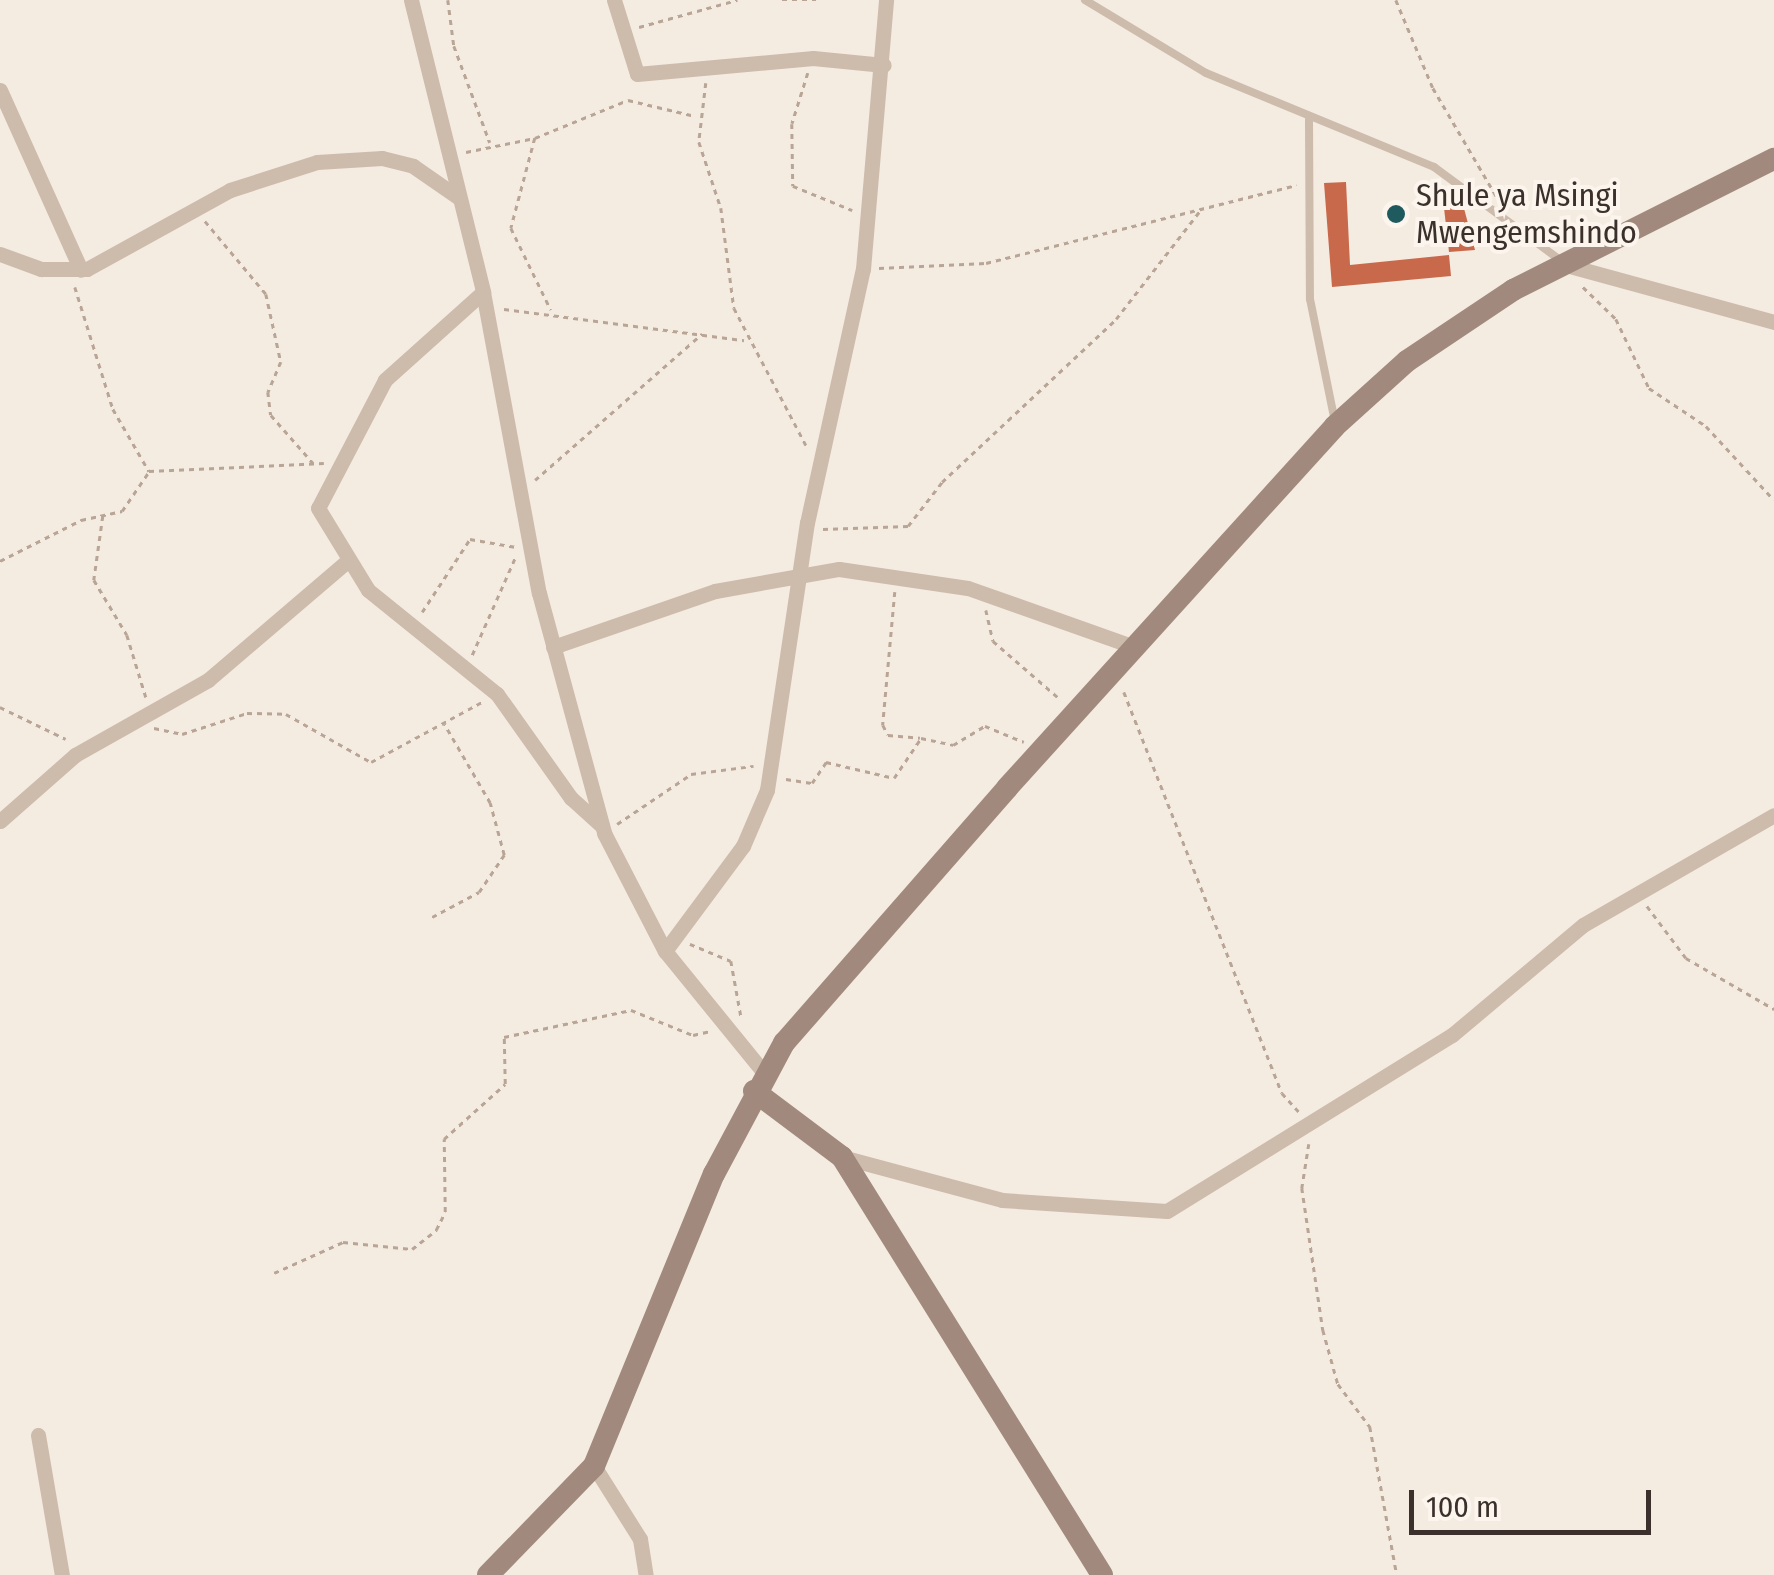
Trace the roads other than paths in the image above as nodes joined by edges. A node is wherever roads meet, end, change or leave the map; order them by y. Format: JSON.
{"nodes":[{"id":1,"x":411,"y":0,"type":"edge"},
{"id":2,"x":614,"y":0,"type":"edge"},
{"id":3,"x":886,"y":0,"type":"edge"},
{"id":4,"x":1085,"y":0,"type":"edge"},
{"id":5,"x":884,"y":65,"type":"junction"},
{"id":6,"x":0,"y":90,"type":"edge"},
{"id":7,"x":1308,"y":120,"type":"junction"},
{"id":8,"x":1774,"y":159,"type":"edge"},
{"id":9,"x":459,"y":198,"type":"junction"},
{"id":10,"x":0,"y":254,"type":"edge"},
{"id":11,"x":1562,"y":266,"type":"junction"},
{"id":12,"x":79,"y":270,"type":"junction"},
{"id":13,"x":484,"y":300,"type":"junction"},
{"id":14,"x":1774,"y":322,"type":"edge"},
{"id":15,"x":1336,"y":426,"type":"junction"},
{"id":16,"x":346,"y":562,"type":"junction"},
{"id":17,"x":800,"y":573,"type":"junction"},
{"id":18,"x":553,"y":646,"type":"junction"},
{"id":19,"x":1137,"y":648,"type":"junction"},
{"id":20,"x":1774,"y":815,"type":"edge"},
{"id":21,"x":0,"y":821,"type":"edge"},
{"id":22,"x":603,"y":830,"type":"junction"},
{"id":23,"x":667,"y":946,"type":"junction"},
{"id":24,"x":759,"y":1082,"type":"junction"},
{"id":25,"x":842,"y":1157,"type":"junction"},
{"id":26,"x":38,"y":1435,"type":"dead end"},
{"id":27,"x":594,"y":1466,"type":"junction"},
{"id":28,"x":62,"y":1575,"type":"edge"},
{"id":29,"x":488,"y":1575,"type":"edge"},
{"id":30,"x":646,"y":1575,"type":"edge"},
{"id":31,"x":1102,"y":1575,"type":"edge"}],
"edges":[{"from":1,"to":9,"type":"street"},
{"from":2,"to":5,"type":"street"},
{"from":3,"to":5,"type":"street"},
{"from":4,"to":7,"type":"lane"},
{"from":5,"to":17,"type":"street"},
{"from":6,"to":12,"type":"street"},
{"from":7,"to":11,"type":"lane"},
{"from":7,"to":15,"type":"lane"},
{"from":8,"to":11,"type":"street"},
{"from":9,"to":12,"type":"street"},
{"from":9,"to":13,"type":"street"},
{"from":10,"to":12,"type":"street"},
{"from":11,"to":14,"type":"street"},
{"from":11,"to":15,"type":"street"},
{"from":13,"to":16,"type":"street"},
{"from":13,"to":18,"type":"street"},
{"from":15,"to":19,"type":"street"},
{"from":16,"to":21,"type":"street"},
{"from":16,"to":22,"type":"street"},
{"from":17,"to":18,"type":"street"},
{"from":17,"to":19,"type":"street"},
{"from":17,"to":23,"type":"street"},
{"from":18,"to":22,"type":"street"},
{"from":19,"to":24,"type":"street"},
{"from":20,"to":25,"type":"street"},
{"from":22,"to":23,"type":"street"},
{"from":23,"to":24,"type":"street"},
{"from":24,"to":25,"type":"street"},
{"from":24,"to":27,"type":"street"},
{"from":25,"to":31,"type":"street"},
{"from":26,"to":28,"type":"street"},
{"from":27,"to":29,"type":"street"},
{"from":27,"to":30,"type":"street"}]}
